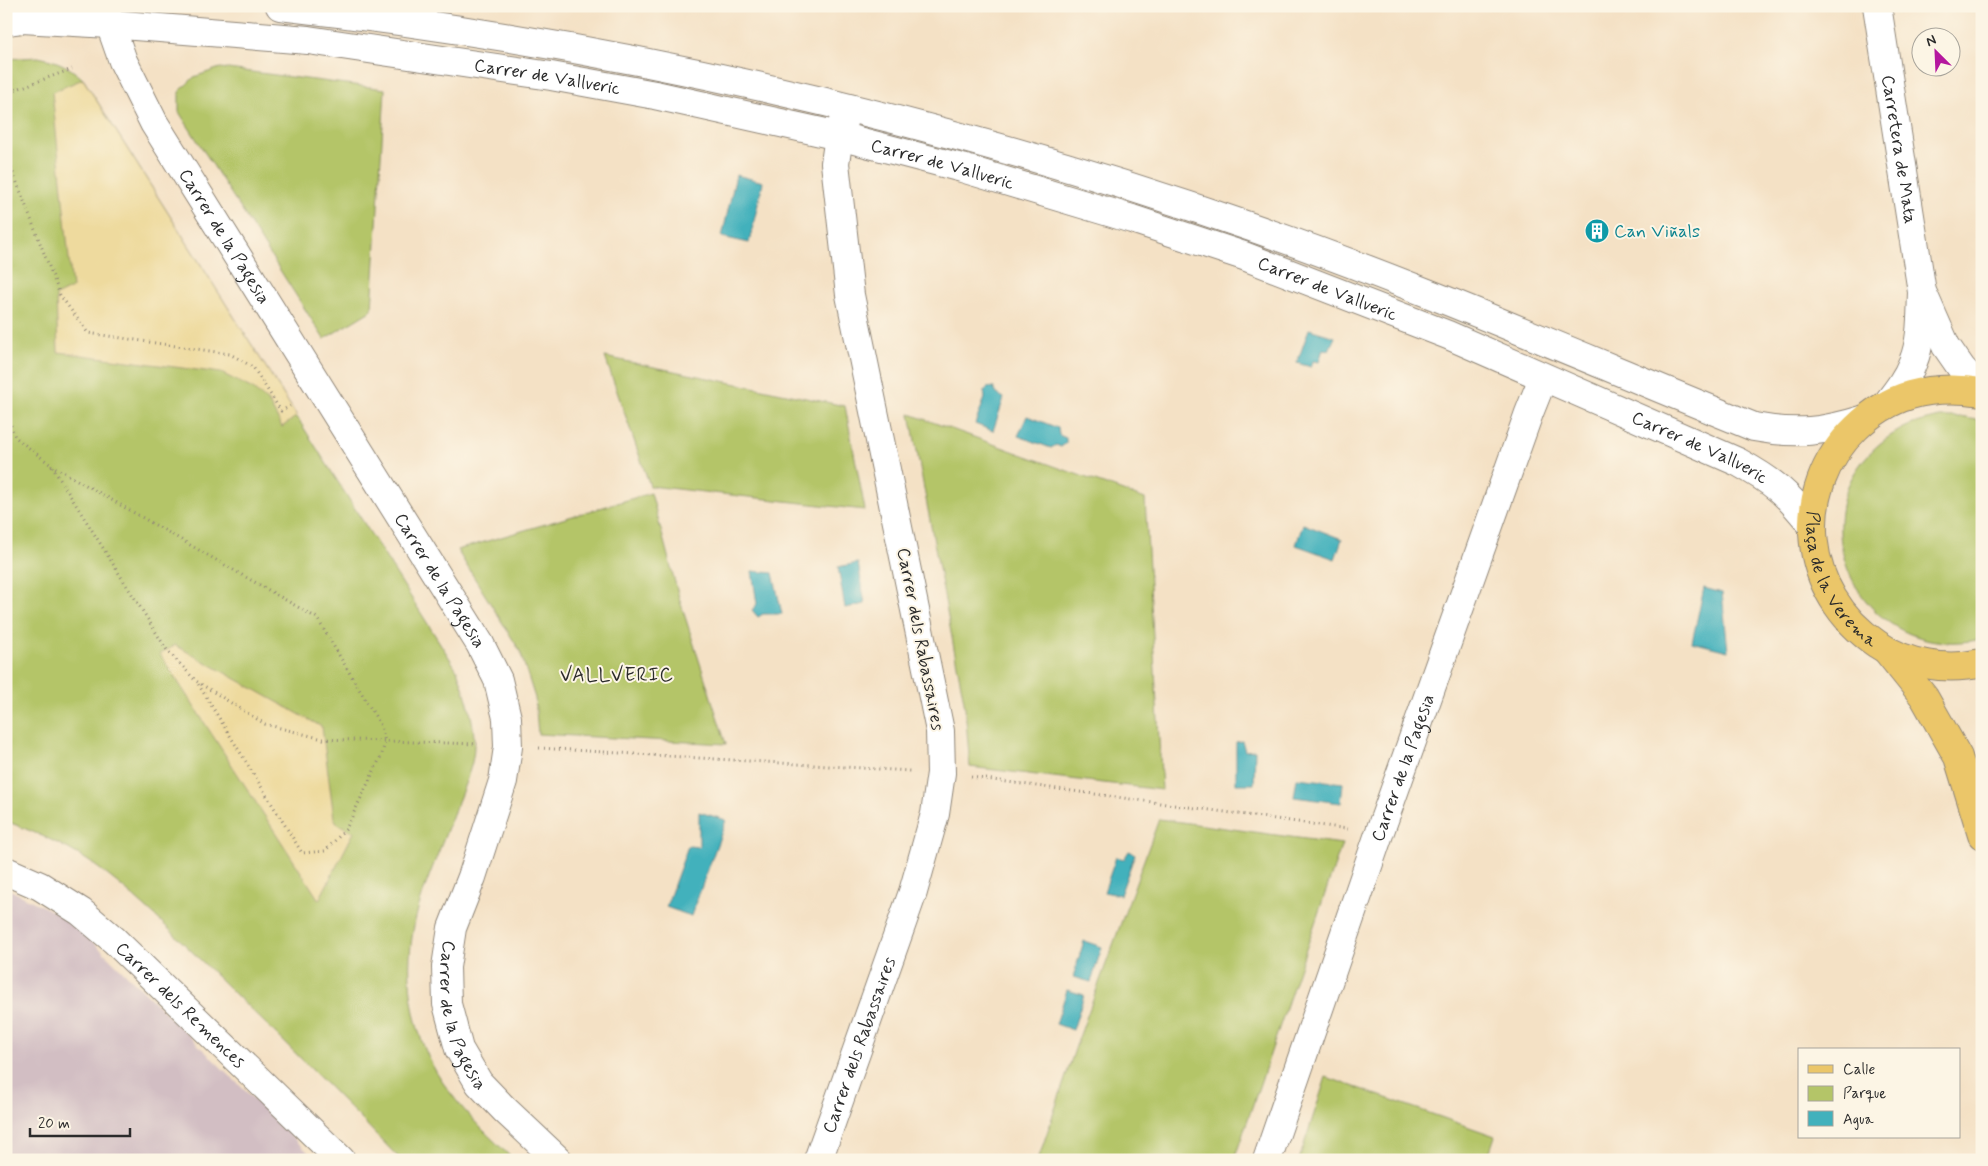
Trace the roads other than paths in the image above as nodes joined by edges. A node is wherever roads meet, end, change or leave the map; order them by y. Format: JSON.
{"nodes":[{"id":1,"x":280,"y":6,"type":"edge"},
{"id":2,"x":1877,"y":6,"type":"edge"},
{"id":3,"x":6,"y":21,"type":"edge"},
{"id":4,"x":110,"y":24,"type":"junction"},
{"id":5,"x":847,"y":107,"type":"junction"},
{"id":6,"x":839,"y":136,"type":"junction"},
{"id":7,"x":1922,"y":292,"type":"junction"},
{"id":8,"x":1543,"y":378,"type":"junction"},
{"id":9,"x":1982,"y":391,"type":"edge"},
{"id":10,"x":1876,"y":412,"type":"junction"},
{"id":11,"x":1812,"y":526,"type":"junction"},
{"id":12,"x":1888,"y":652,"type":"junction"},
{"id":13,"x":1979,"y":665,"type":"edge"},
{"id":14,"x":1982,"y":835,"type":"edge"},
{"id":15,"x":6,"y":871,"type":"edge"},
{"id":16,"x":341,"y":1160,"type":"edge"},
{"id":17,"x":558,"y":1160,"type":"edge"},
{"id":18,"x":818,"y":1160,"type":"edge"},
{"id":19,"x":1268,"y":1160,"type":"edge"}],
"edges":[{"from":1,"to":5,"type":"street","name":"Carrer de Vallveric"},
{"from":2,"to":7,"type":"street","name":"Carretera de Mata"},
{"from":3,"to":4,"type":"street","name":"Carrer de Vallveric"},
{"from":4,"to":6,"type":"street","name":"Carrer de Vallveric"},
{"from":4,"to":17,"type":"street","name":"Carrer de la Pagesia"},
{"from":5,"to":6,"type":"street","name":"Carrer dels Rabassaires"},
{"from":5,"to":10,"type":"street","name":"Carrer de Vallveric"},
{"from":6,"to":8,"type":"street","name":"Carrer de Vallveric"},
{"from":6,"to":18,"type":"street","name":"Carrer dels Rabassaires"},
{"from":7,"to":9,"type":"street"},
{"from":7,"to":10,"type":"street"},
{"from":8,"to":11,"type":"street","name":"Carrer de Vallveric"},
{"from":8,"to":19,"type":"street","name":"Carrer de la Pagesia"},
{"from":9,"to":10,"type":"main road","name":"Plaça de la Verema"},
{"from":10,"to":11,"type":"main road","name":"Plaça de la Verema"},
{"from":11,"to":12,"type":"main road","name":"Plaça de la Verema"},
{"from":12,"to":13,"type":"main road","name":"Plaça de la Verema"},
{"from":12,"to":14,"type":"main road"},
{"from":15,"to":16,"type":"street","name":"Carrer dels Remences"}]}
